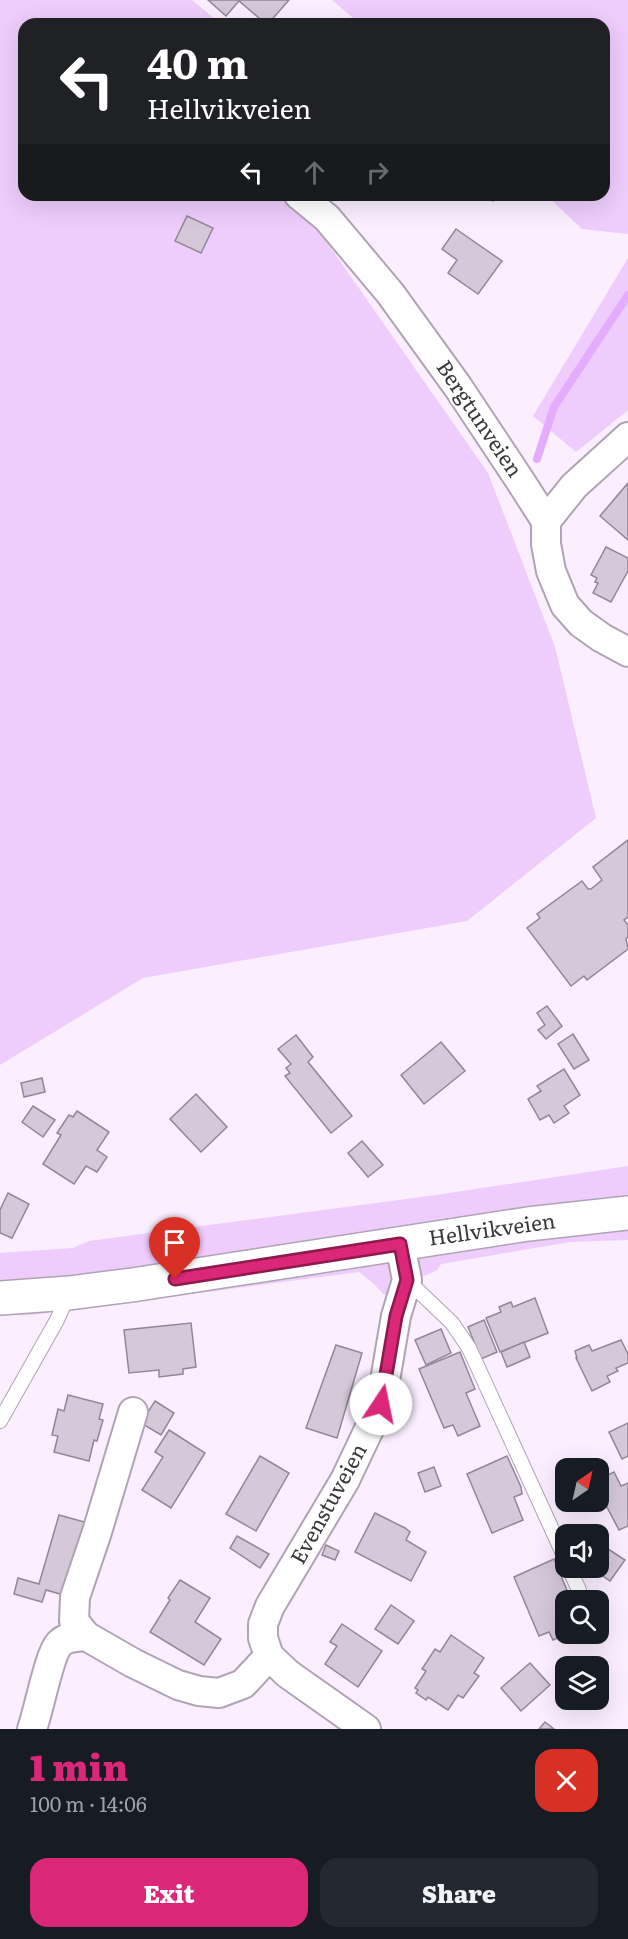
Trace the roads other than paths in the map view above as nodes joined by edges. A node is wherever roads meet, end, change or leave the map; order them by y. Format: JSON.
{"nodes":[{"id":1,"x":306,"y":201,"type":"edge"},
{"id":2,"x":628,"y":437,"type":"edge"},
{"id":3,"x":546,"y":521,"type":"junction"},
{"id":4,"x":628,"y":652,"type":"edge"},
{"id":5,"x":628,"y":1213,"type":"edge"},
{"id":6,"x":400,"y":1244,"type":"junction"},
{"id":7,"x":407,"y":1280,"type":"junction"},
{"id":8,"x":69,"y":1293,"type":"junction"},
{"id":9,"x":0,"y":1298,"type":"edge"},
{"id":10,"x":133,"y":1412,"type":"dead end"},
{"id":11,"x":0,"y":1421,"type":"edge"},
{"id":12,"x":555,"y":1536,"type":"edge"},
{"id":13,"x":574,"y":1578,"type":"edge"},
{"id":14,"x":579,"y":1590,"type":"dead end"},
{"id":15,"x":86,"y":1636,"type":"junction"},
{"id":16,"x":269,"y":1656,"type":"junction"},
{"id":17,"x":32,"y":1729,"type":"edge"},
{"id":18,"x":366,"y":1729,"type":"edge"}],
"edges":[{"from":1,"to":3,"type":"street","name":"Bergtunveien"},
{"from":2,"to":3,"type":"street"},
{"from":3,"to":4,"type":"street"},
{"from":5,"to":6,"type":"main road","name":"Hellvikveien"},
{"from":6,"to":7,"type":"street","name":"Evenstuveien"},
{"from":6,"to":8,"type":"main road","name":"Hellvikveien"},
{"from":7,"to":12,"type":"lane"},
{"from":7,"to":16,"type":"street","name":"Evenstuveien"},
{"from":8,"to":9,"type":"main road","name":"Hellvikveien"},
{"from":8,"to":11,"type":"lane"},
{"from":10,"to":15,"type":"street"},
{"from":13,"to":14,"type":"lane"},
{"from":15,"to":16,"type":"street"},
{"from":15,"to":17,"type":"street"},
{"from":16,"to":18,"type":"street"}]}
